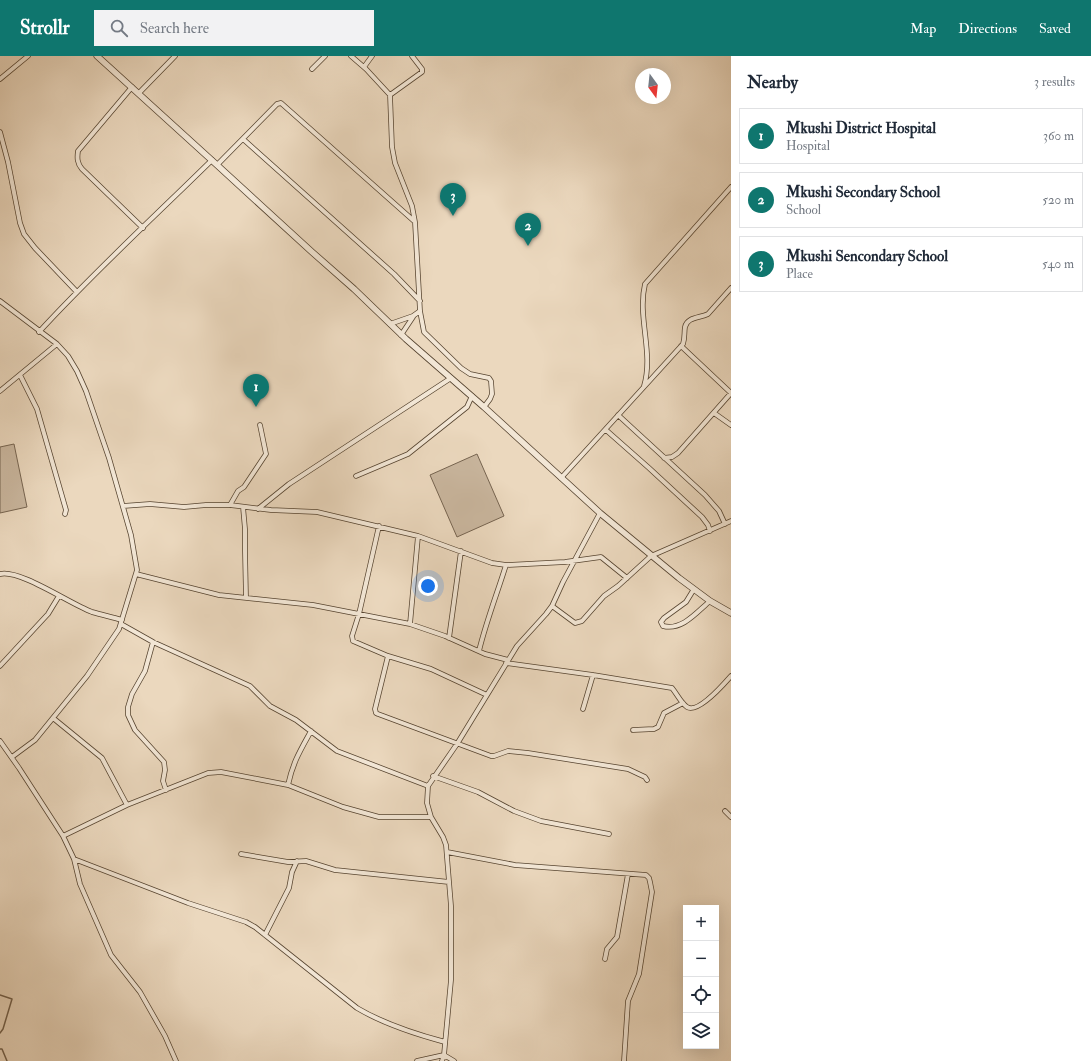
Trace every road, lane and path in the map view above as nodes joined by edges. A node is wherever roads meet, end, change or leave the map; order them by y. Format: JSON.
{"nodes":[{"id":1,"x":28,"y":56,"type":"edge"},
{"id":2,"x":97,"y":56,"type":"edge"},
{"id":3,"x":175,"y":56,"type":"edge"},
{"id":4,"x":325,"y":56,"type":"edge"},
{"id":5,"x":351,"y":56,"type":"edge"},
{"id":6,"x":372,"y":56,"type":"edge"},
{"id":7,"x":412,"y":56,"type":"edge"},
{"id":8,"x":364,"y":67,"type":"junction"},
{"id":9,"x":312,"y":69,"type":"dead end"},
{"id":10,"x":0,"y":79,"type":"edge"},
{"id":11,"x":132,"y":87,"type":"junction"},
{"id":12,"x":139,"y":93,"type":"junction"},
{"id":13,"x":390,"y":95,"type":"junction"},
{"id":14,"x":0,"y":132,"type":"edge"},
{"id":15,"x":243,"y":139,"type":"junction"},
{"id":16,"x":212,"y":160,"type":"junction"},
{"id":17,"x":217,"y":165,"type":"junction"},
{"id":18,"x":731,"y":187,"type":"edge"},
{"id":19,"x":415,"y":222,"type":"junction"},
{"id":20,"x":143,"y":228,"type":"junction"},
{"id":21,"x":731,"y":288,"type":"edge"},
{"id":22,"x":76,"y":291,"type":"junction"},
{"id":23,"x":0,"y":301,"type":"edge"},
{"id":24,"x":420,"y":301,"type":"junction"},
{"id":25,"x":420,"y":310,"type":"junction"},
{"id":26,"x":413,"y":316,"type":"junction"},
{"id":27,"x":390,"y":324,"type":"junction"},
{"id":28,"x":39,"y":332,"type":"junction"},
{"id":29,"x":401,"y":335,"type":"junction"},
{"id":30,"x":57,"y":344,"type":"junction"},
{"id":31,"x":681,"y":346,"type":"junction"},
{"id":32,"x":20,"y":375,"type":"junction"},
{"id":33,"x":451,"y":378,"type":"junction"},
{"id":34,"x":644,"y":387,"type":"junction"},
{"id":35,"x":0,"y":391,"type":"edge"},
{"id":36,"x":731,"y":393,"type":"edge"},
{"id":37,"x":472,"y":396,"type":"junction"},
{"id":38,"x":484,"y":407,"type":"junction"},
{"id":39,"x":714,"y":413,"type":"junction"},
{"id":40,"x":618,"y":416,"type":"junction"},
{"id":41,"x":260,"y":425,"type":"dead end"},
{"id":42,"x":731,"y":425,"type":"edge"},
{"id":43,"x":606,"y":430,"type":"junction"},
{"id":44,"x":664,"y":458,"type":"junction"},
{"id":45,"x":356,"y":476,"type":"dead end"},
{"id":46,"x":561,"y":478,"type":"junction"},
{"id":47,"x":230,"y":504,"type":"junction"},
{"id":48,"x":123,"y":506,"type":"junction"},
{"id":49,"x":243,"y":507,"type":"junction"},
{"id":50,"x":258,"y":509,"type":"junction"},
{"id":51,"x":600,"y":513,"type":"junction"},
{"id":52,"x":65,"y":514,"type":"dead end"},
{"id":53,"x":731,"y":521,"type":"edge"},
{"id":54,"x":725,"y":524,"type":"junction"},
{"id":55,"x":379,"y":526,"type":"junction"},
{"id":56,"x":710,"y":531,"type":"junction"},
{"id":57,"x":418,"y":536,"type":"junction"},
{"id":58,"x":460,"y":551,"type":"junction"},
{"id":59,"x":651,"y":556,"type":"junction"},
{"id":60,"x":575,"y":560,"type":"junction"},
{"id":61,"x":506,"y":565,"type":"junction"},
{"id":62,"x":0,"y":574,"type":"edge"},
{"id":63,"x":136,"y":574,"type":"junction"},
{"id":64,"x":627,"y":578,"type":"junction"},
{"id":65,"x":694,"y":589,"type":"junction"},
{"id":66,"x":59,"y":596,"type":"junction"},
{"id":67,"x":246,"y":598,"type":"junction"},
{"id":68,"x":710,"y":601,"type":"junction"},
{"id":69,"x":552,"y":606,"type":"junction"},
{"id":70,"x":731,"y":613,"type":"edge"},
{"id":71,"x":359,"y":614,"type":"junction"},
{"id":72,"x":122,"y":622,"type":"junction"},
{"id":73,"x":410,"y":624,"type":"junction"},
{"id":74,"x":449,"y":638,"type":"junction"},
{"id":75,"x":153,"y":642,"type":"junction"},
{"id":76,"x":478,"y":651,"type":"junction"},
{"id":77,"x":388,"y":656,"type":"junction"},
{"id":78,"x":507,"y":662,"type":"junction"},
{"id":79,"x":0,"y":666,"type":"edge"},
{"id":80,"x":593,"y":675,"type":"junction"},
{"id":81,"x":731,"y":676,"type":"edge"},
{"id":82,"x":487,"y":695,"type":"junction"},
{"id":83,"x":683,"y":704,"type":"junction"},
{"id":84,"x":583,"y":709,"type":"dead end"},
{"id":85,"x":53,"y":718,"type":"junction"},
{"id":86,"x":633,"y":730,"type":"dead end"},
{"id":87,"x":311,"y":731,"type":"junction"},
{"id":88,"x":0,"y":741,"type":"edge"},
{"id":89,"x":457,"y":744,"type":"junction"},
{"id":90,"x":12,"y":757,"type":"junction"},
{"id":91,"x":433,"y":776,"type":"junction"},
{"id":92,"x":648,"y":780,"type":"dead end"},
{"id":93,"x":288,"y":785,"type":"junction"},
{"id":94,"x":428,"y":786,"type":"junction"},
{"id":95,"x":166,"y":790,"type":"junction"},
{"id":96,"x":127,"y":806,"type":"junction"},
{"id":97,"x":725,"y":811,"type":"dead end"},
{"id":98,"x":431,"y":817,"type":"junction"},
{"id":99,"x":731,"y":817,"type":"edge"},
{"id":100,"x":608,"y":834,"type":"dead end"},
{"id":101,"x":63,"y":836,"type":"junction"},
{"id":102,"x":447,"y":852,"type":"junction"},
{"id":103,"x":241,"y":854,"type":"dead end"},
{"id":104,"x":74,"y":859,"type":"junction"},
{"id":105,"x":297,"y":861,"type":"junction"},
{"id":106,"x":628,"y":874,"type":"junction"},
{"id":107,"x":449,"y":882,"type":"junction"},
{"id":108,"x":264,"y":935,"type":"junction"},
{"id":109,"x":605,"y":959,"type":"dead end"},
{"id":110,"x":445,"y":1042,"type":"junction"},
{"id":111,"x":444,"y":1055,"type":"junction"},
{"id":112,"x":176,"y":1061,"type":"edge"},
{"id":113,"x":417,"y":1061,"type":"edge"},
{"id":114,"x":442,"y":1061,"type":"edge"},
{"id":115,"x":454,"y":1061,"type":"edge"},
{"id":116,"x":624,"y":1061,"type":"edge"}],
"edges":[{"from":1,"to":10,"type":"street"},
{"from":2,"to":11,"type":"street"},
{"from":3,"to":12,"type":"street"},
{"from":4,"to":9,"type":"street"},
{"from":5,"to":8,"type":"street"},
{"from":6,"to":8,"type":"street"},
{"from":7,"to":13,"type":"street"},
{"from":8,"to":13,"type":"street"},
{"from":11,"to":12,"type":"street"},
{"from":11,"to":20,"type":"street"},
{"from":12,"to":16,"type":"street"},
{"from":13,"to":19,"type":"street"},
{"from":14,"to":22,"type":"street"},
{"from":15,"to":17,"type":"street"},
{"from":15,"to":19,"type":"street"},
{"from":15,"to":24,"type":"street"},
{"from":16,"to":17,"type":"street"},
{"from":16,"to":20,"type":"street"},
{"from":17,"to":27,"type":"street"},
{"from":18,"to":34,"type":"street"},
{"from":19,"to":24,"type":"street"},
{"from":20,"to":22,"type":"street"},
{"from":21,"to":31,"type":"street"},
{"from":22,"to":28,"type":"street"},
{"from":23,"to":28,"type":"street"},
{"from":24,"to":25,"type":"street"},
{"from":25,"to":26,"type":"street"},
{"from":25,"to":38,"type":"street"},
{"from":26,"to":27,"type":"street"},
{"from":26,"to":29,"type":"street"},
{"from":27,"to":29,"type":"street"},
{"from":28,"to":30,"type":"street"},
{"from":29,"to":33,"type":"street"},
{"from":30,"to":32,"type":"street"},
{"from":30,"to":48,"type":"street"},
{"from":31,"to":34,"type":"street"},
{"from":31,"to":36,"type":"street"},
{"from":32,"to":35,"type":"street"},
{"from":32,"to":52,"type":"street"},
{"from":33,"to":37,"type":"street"},
{"from":33,"to":50,"type":"street"},
{"from":34,"to":40,"type":"street"},
{"from":36,"to":39,"type":"street"},
{"from":37,"to":38,"type":"street"},
{"from":37,"to":45,"type":"street"},
{"from":38,"to":46,"type":"street"},
{"from":39,"to":42,"type":"street"},
{"from":39,"to":44,"type":"street"},
{"from":40,"to":43,"type":"street"},
{"from":40,"to":44,"type":"street"},
{"from":41,"to":47,"type":"street"},
{"from":43,"to":46,"type":"street"},
{"from":43,"to":56,"type":"street"},
{"from":44,"to":54,"type":"street"},
{"from":46,"to":51,"type":"street"},
{"from":47,"to":48,"type":"street"},
{"from":47,"to":49,"type":"street"},
{"from":48,"to":63,"type":"street"},
{"from":49,"to":50,"type":"street"},
{"from":49,"to":67,"type":"street"},
{"from":50,"to":55,"type":"street"},
{"from":51,"to":59,"type":"street"},
{"from":51,"to":60,"type":"street"},
{"from":53,"to":54,"type":"street"},
{"from":54,"to":56,"type":"street"},
{"from":55,"to":57,"type":"street"},
{"from":55,"to":71,"type":"street"},
{"from":56,"to":59,"type":"street"},
{"from":57,"to":58,"type":"street"},
{"from":57,"to":73,"type":"street"},
{"from":58,"to":61,"type":"street"},
{"from":58,"to":74,"type":"street"},
{"from":59,"to":64,"type":"street"},
{"from":59,"to":65,"type":"street"},
{"from":60,"to":61,"type":"street"},
{"from":60,"to":64,"type":"street"},
{"from":60,"to":69,"type":"street"},
{"from":61,"to":76,"type":"street"},
{"from":62,"to":66,"type":"street"},
{"from":63,"to":67,"type":"street"},
{"from":63,"to":72,"type":"street"},
{"from":64,"to":69,"type":"street"},
{"from":65,"to":68,"type":"street"},
{"from":65,"to":68,"type":"street"},
{"from":66,"to":72,"type":"street"},
{"from":66,"to":79,"type":"street"},
{"from":67,"to":71,"type":"street"},
{"from":68,"to":70,"type":"street"},
{"from":69,"to":78,"type":"street"},
{"from":71,"to":73,"type":"street"},
{"from":71,"to":77,"type":"street"},
{"from":72,"to":75,"type":"street"},
{"from":72,"to":85,"type":"street"},
{"from":73,"to":74,"type":"street"},
{"from":74,"to":76,"type":"street"},
{"from":75,"to":87,"type":"street"},
{"from":75,"to":95,"type":"street"},
{"from":76,"to":78,"type":"street"},
{"from":77,"to":82,"type":"street"},
{"from":77,"to":89,"type":"street"},
{"from":78,"to":80,"type":"street"},
{"from":78,"to":82,"type":"street"},
{"from":80,"to":83,"type":"street"},
{"from":80,"to":84,"type":"street"},
{"from":81,"to":83,"type":"street"},
{"from":82,"to":89,"type":"street"},
{"from":83,"to":86,"type":"street"},
{"from":85,"to":90,"type":"street"},
{"from":85,"to":96,"type":"street"},
{"from":87,"to":93,"type":"street"},
{"from":87,"to":94,"type":"street"},
{"from":88,"to":90,"type":"street"},
{"from":89,"to":91,"type":"street"},
{"from":89,"to":92,"type":"street"},
{"from":90,"to":101,"type":"street"},
{"from":91,"to":94,"type":"street"},
{"from":91,"to":100,"type":"street"},
{"from":93,"to":95,"type":"street"},
{"from":93,"to":98,"type":"street"},
{"from":94,"to":98,"type":"street"},
{"from":95,"to":96,"type":"street"},
{"from":96,"to":101,"type":"street"},
{"from":97,"to":99,"type":"street"},
{"from":98,"to":102,"type":"street"},
{"from":101,"to":104,"type":"street"},
{"from":102,"to":106,"type":"street"},
{"from":102,"to":107,"type":"street"},
{"from":103,"to":105,"type":"street"},
{"from":104,"to":108,"type":"street"},
{"from":104,"to":112,"type":"street"},
{"from":105,"to":107,"type":"street"},
{"from":105,"to":108,"type":"street"},
{"from":106,"to":109,"type":"street"},
{"from":106,"to":116,"type":"street"},
{"from":107,"to":110,"type":"street"},
{"from":108,"to":110,"type":"street"},
{"from":110,"to":111,"type":"street"},
{"from":111,"to":113,"type":"street"},
{"from":111,"to":114,"type":"street"},
{"from":111,"to":115,"type":"street"}]}
